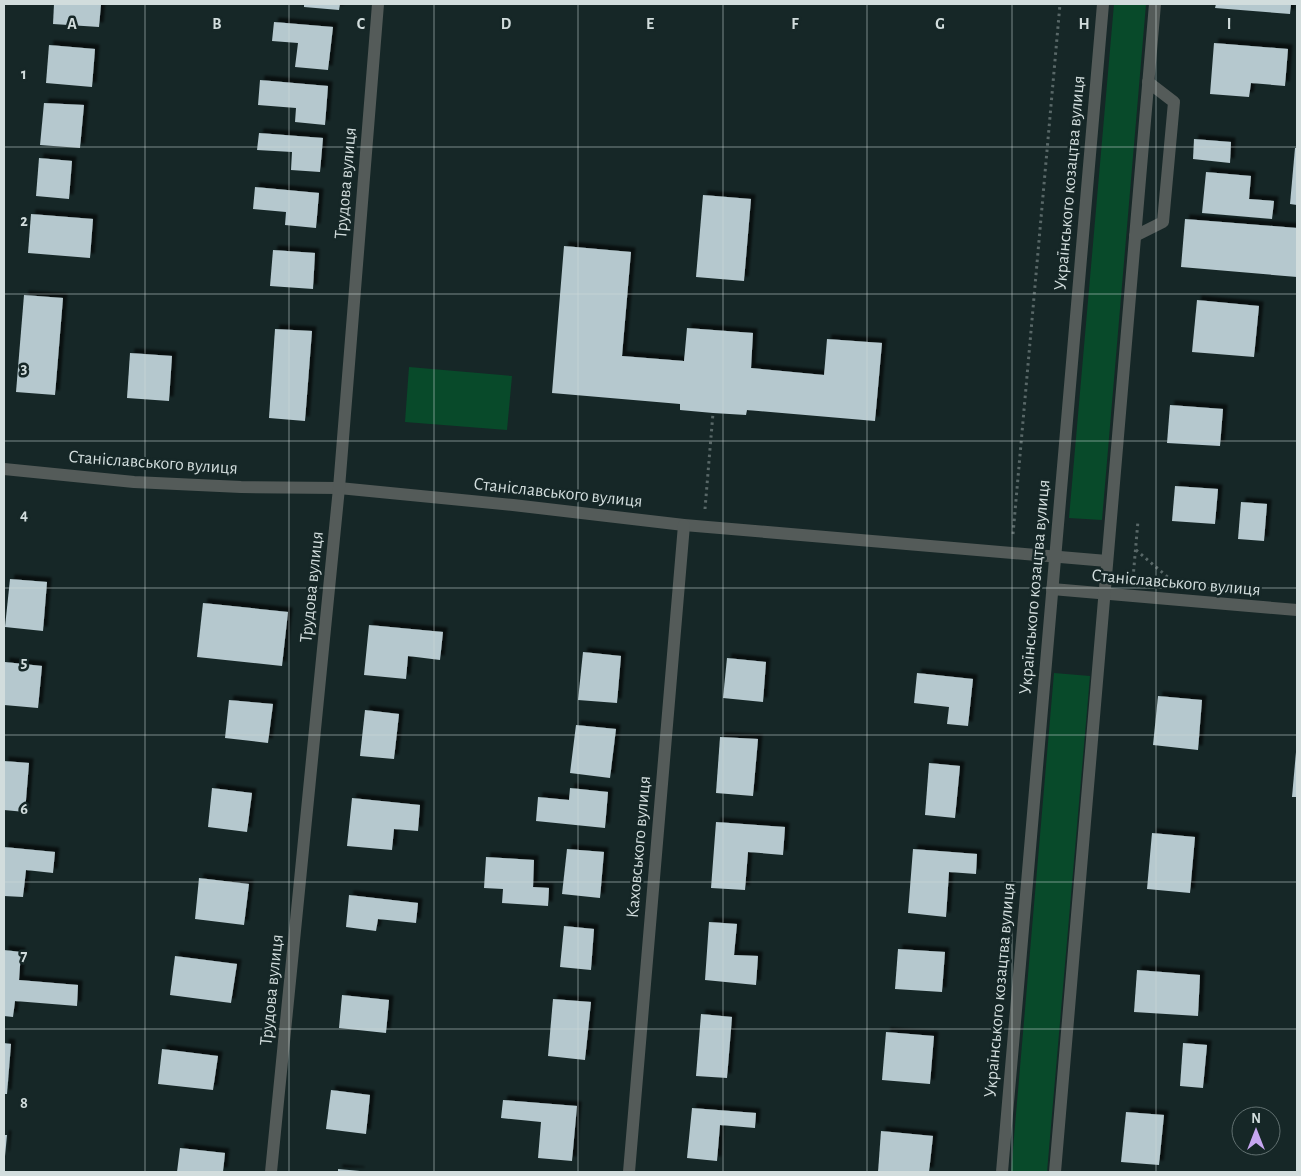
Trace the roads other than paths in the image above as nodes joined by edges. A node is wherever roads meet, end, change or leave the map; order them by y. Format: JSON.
{"nodes":[{"id":1,"x":378,"y":4,"type":"edge"},
{"id":2,"x":1103,"y":4,"type":"edge"},
{"id":3,"x":1155,"y":4,"type":"edge"},
{"id":4,"x":1148,"y":82,"type":"junction"},
{"id":5,"x":1135,"y":236,"type":"junction"},
{"id":6,"x":4,"y":469,"type":"edge"},
{"id":7,"x":339,"y":488,"type":"junction"},
{"id":8,"x":684,"y":524,"type":"junction"},
{"id":9,"x":1055,"y":556,"type":"junction"},
{"id":10,"x":1107,"y":561,"type":"junction"},
{"id":11,"x":1052,"y":589,"type":"junction"},
{"id":12,"x":1104,"y":594,"type":"junction"},
{"id":13,"x":1297,"y":610,"type":"edge"},
{"id":14,"x":272,"y":1172,"type":"edge"},
{"id":15,"x":629,"y":1172,"type":"edge"},
{"id":16,"x":1002,"y":1172,"type":"edge"},
{"id":17,"x":1055,"y":1172,"type":"edge"}],
"edges":[{"from":1,"to":7,"type":"street","name":"Трудова вулиця"},
{"from":2,"to":9,"type":"street","name":"Українського козацтва вулиця"},
{"from":3,"to":4,"type":"street"},
{"from":4,"to":5,"type":"street"},
{"from":4,"to":5,"type":"street"},
{"from":5,"to":10,"type":"street"},
{"from":6,"to":7,"type":"street","name":"Станіславського вулиця"},
{"from":7,"to":8,"type":"street","name":"Станіславського вулиця"},
{"from":7,"to":14,"type":"street","name":"Трудова вулиця"},
{"from":8,"to":9,"type":"street","name":"Станіславського вулиця"},
{"from":8,"to":15,"type":"street","name":"Каховського вулиця"},
{"from":9,"to":10,"type":"street","name":"Станіславського вулиця"},
{"from":9,"to":11,"type":"street","name":"Українського козацтва вулиця"},
{"from":10,"to":12,"type":"street"},
{"from":11,"to":12,"type":"street","name":"Станіславського вулиця"},
{"from":11,"to":16,"type":"street","name":"Українського козацтва вулиця"},
{"from":12,"to":13,"type":"street","name":"Станіславського вулиця"},
{"from":12,"to":17,"type":"street"}]}
